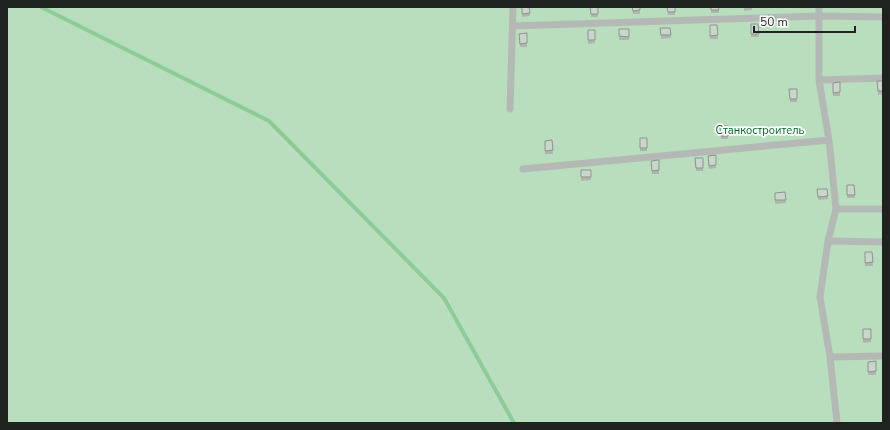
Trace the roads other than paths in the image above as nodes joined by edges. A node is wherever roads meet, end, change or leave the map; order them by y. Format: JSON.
{"nodes":[{"id":1,"x":513,"y":7,"type":"edge"},
{"id":2,"x":819,"y":7,"type":"edge"},
{"id":3,"x":819,"y":16,"type":"junction"},
{"id":4,"x":883,"y":17,"type":"edge"},
{"id":5,"x":513,"y":26,"type":"junction"},
{"id":6,"x":883,"y":78,"type":"edge"},
{"id":7,"x":819,"y":80,"type":"junction"},
{"id":8,"x":510,"y":109,"type":"dead end"},
{"id":9,"x":829,"y":140,"type":"junction"},
{"id":10,"x":523,"y":170,"type":"dead end"},
{"id":11,"x":836,"y":209,"type":"junction"},
{"id":12,"x":883,"y":209,"type":"edge"},
{"id":13,"x":828,"y":242,"type":"junction"},
{"id":14,"x":883,"y":242,"type":"edge"},
{"id":15,"x":883,"y":356,"type":"edge"},
{"id":16,"x":830,"y":357,"type":"junction"},
{"id":17,"x":837,"y":423,"type":"edge"}],
"edges":[{"from":1,"to":5,"type":"lane"},
{"from":2,"to":3,"type":"lane"},
{"from":3,"to":4,"type":"lane"},
{"from":3,"to":5,"type":"lane"},
{"from":3,"to":7,"type":"lane"},
{"from":5,"to":8,"type":"lane"},
{"from":6,"to":7,"type":"lane"},
{"from":7,"to":9,"type":"lane"},
{"from":9,"to":10,"type":"lane"},
{"from":9,"to":11,"type":"lane"},
{"from":11,"to":12,"type":"lane"},
{"from":11,"to":13,"type":"lane"},
{"from":13,"to":14,"type":"lane"},
{"from":13,"to":16,"type":"lane"},
{"from":15,"to":16,"type":"lane"},
{"from":16,"to":17,"type":"lane"}]}
